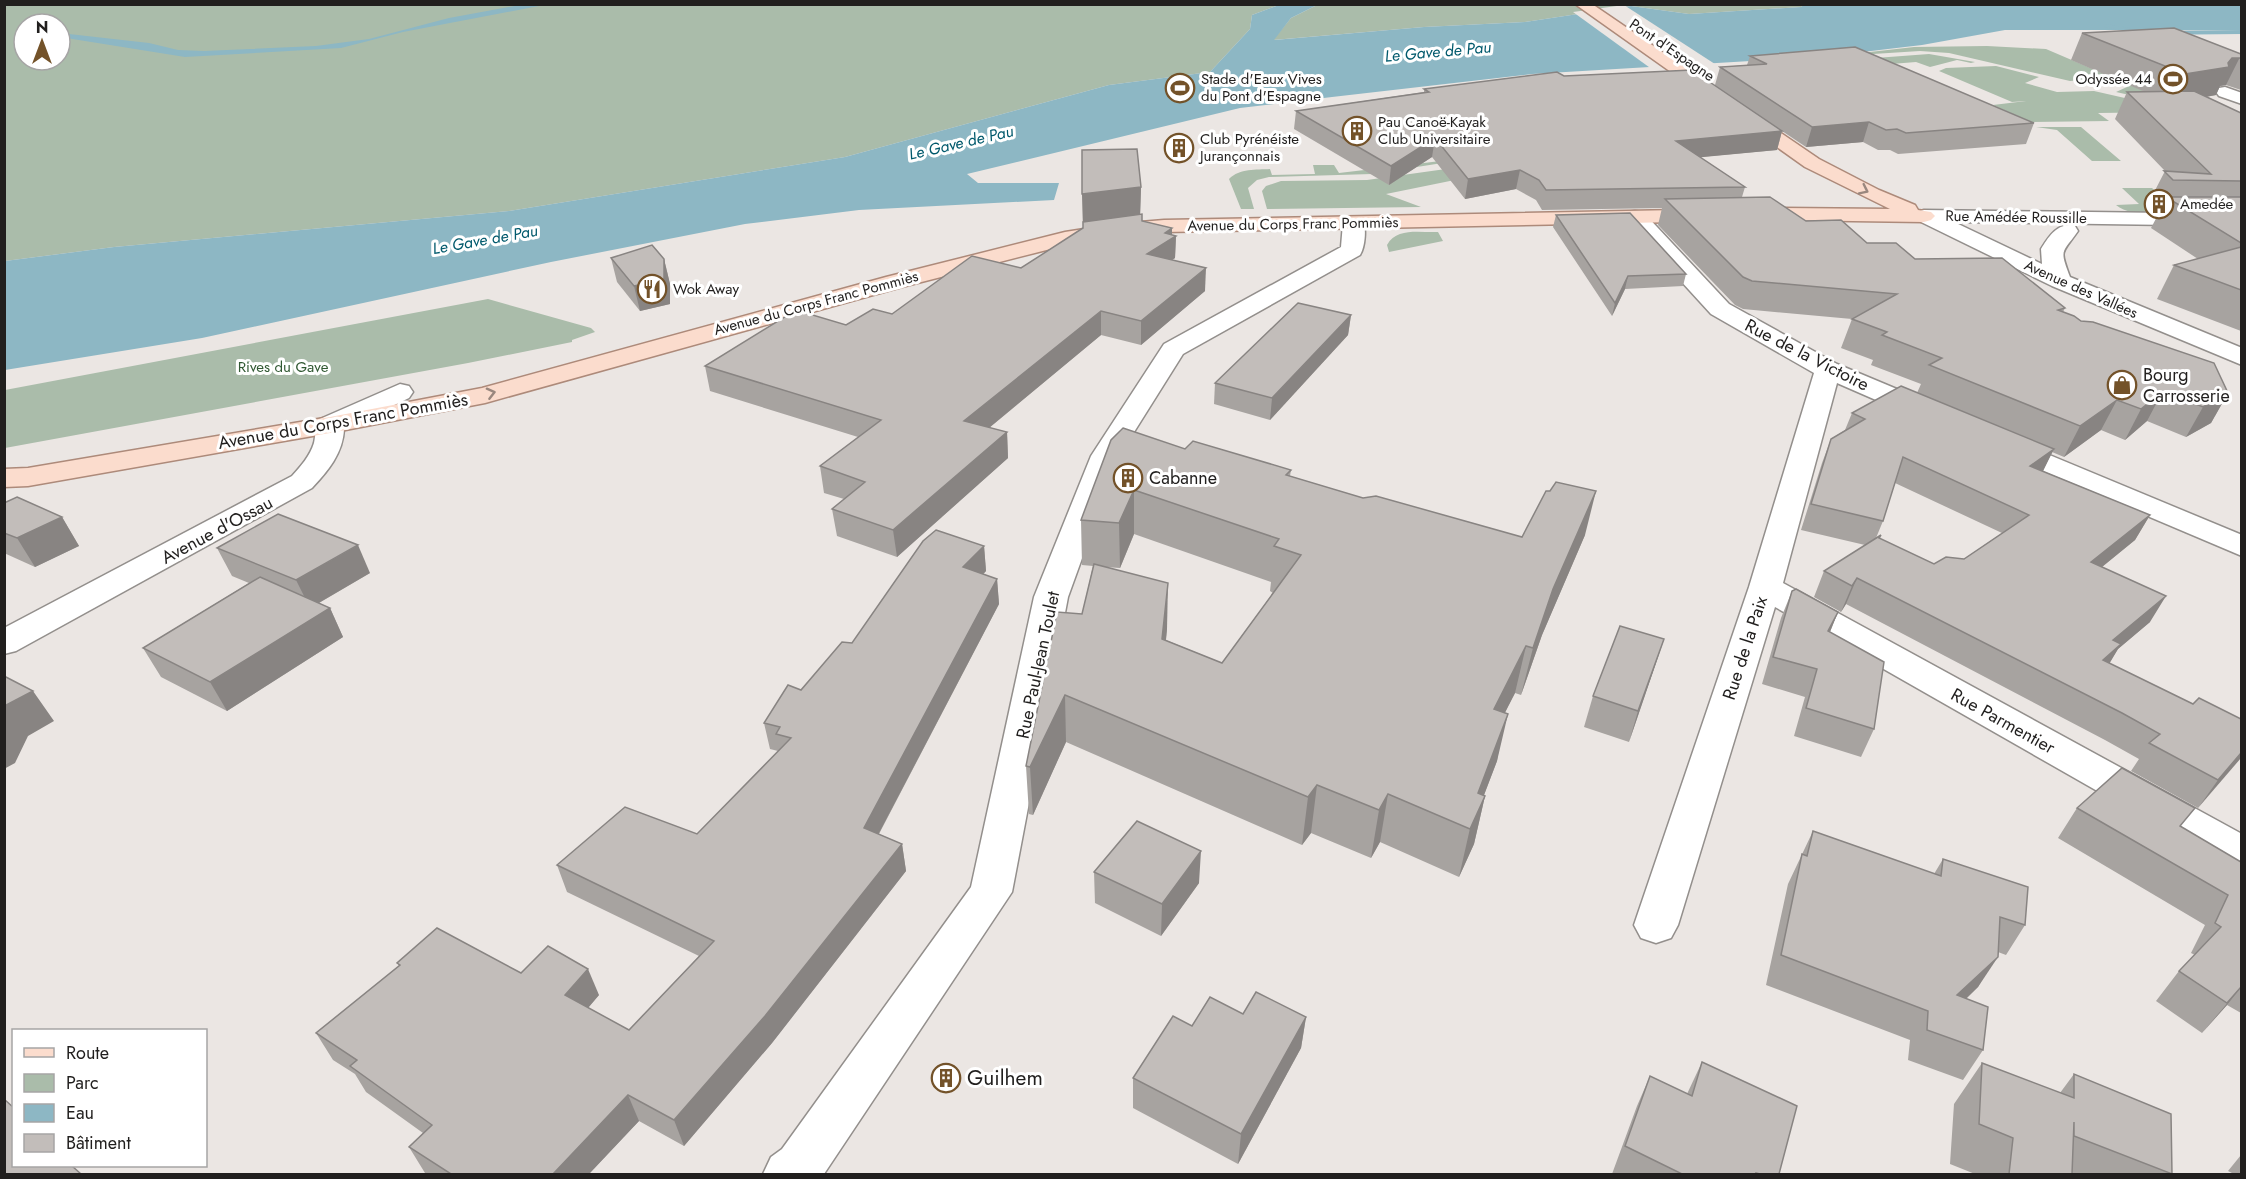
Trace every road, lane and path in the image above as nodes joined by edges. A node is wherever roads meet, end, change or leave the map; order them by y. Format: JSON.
{"nodes":[{"id":1,"x":1582,"y":4,"type":"edge"},
{"id":2,"x":1606,"y":4,"type":"edge"},
{"id":3,"x":2241,"y":89,"type":"edge"},
{"id":4,"x":2241,"y":99,"type":"edge"},
{"id":5,"x":1798,"y":135,"type":"joint"},
{"id":6,"x":1775,"y":137,"type":"joint"},
{"id":7,"x":1819,"y":153,"type":"junction"},
{"id":8,"x":1806,"y":199,"type":"junction"},
{"id":9,"x":1924,"y":216,"type":"junction"},
{"id":10,"x":1635,"y":217,"type":"junction"},
{"id":11,"x":2241,"y":220,"type":"edge"},
{"id":12,"x":2145,"y":221,"type":"junction"},
{"id":13,"x":1354,"y":223,"type":"junction"},
{"id":14,"x":2067,"y":231,"type":"junction"},
{"id":15,"x":2060,"y":281,"type":"junction"},
{"id":16,"x":677,"y":341,"type":"junction"},
{"id":17,"x":2241,"y":357,"type":"edge"},
{"id":18,"x":1828,"y":370,"type":"junction"},
{"id":19,"x":400,"y":392,"type":"junction"},
{"id":20,"x":1948,"y":421,"type":"edge"},
{"id":21,"x":330,"y":425,"type":"junction"},
{"id":22,"x":1981,"y":435,"type":"edge"},
{"id":23,"x":4,"y":470,"type":"edge"},
{"id":24,"x":4,"y":478,"type":"edge"},
{"id":25,"x":2241,"y":547,"type":"edge"},
{"id":26,"x":1764,"y":587,"type":"junction"},
{"id":27,"x":4,"y":643,"type":"edge"},
{"id":28,"x":2241,"y":854,"type":"edge"},
{"id":29,"x":1656,"y":925,"type":"dead end"},
{"id":30,"x":789,"y":1174,"type":"edge"}],
"edges":[{"from":1,"to":6,"type":"main road","name":"Pont d'Espagne"},
{"from":2,"to":5,"type":"main road","name":"Pont d'Espagne"},
{"from":3,"to":4,"type":"street"},
{"from":5,"to":7,"type":"main road","name":"Avenue des Vallées"},
{"from":6,"to":7,"type":"main road","name":"Avenue des Vallées"},
{"from":7,"to":8,"type":"main road"},
{"from":7,"to":9,"type":"main road","name":"Avenue des Vallées"},
{"from":8,"to":9,"type":"main road","name":"Avenue du Corps Franc Pommiès"},
{"from":8,"to":10,"type":"main road","name":"Avenue du Corps Franc Pommiès"},
{"from":9,"to":12,"type":"street","name":"Rue Amédée Roussille"},
{"from":9,"to":14,"type":"street","name":"Rue Amédée Roussille"},
{"from":9,"to":15,"type":"street","name":"Avenue des Vallées"},
{"from":10,"to":13,"type":"main road","name":"Avenue du Corps Franc Pommiès"},
{"from":10,"to":18,"type":"street","name":"Rue de la Victoire"},
{"from":11,"to":12,"type":"street","name":"Rue Amédée Roussille"},
{"from":12,"to":14,"type":"street","name":"Rue Amédée Roussille"},
{"from":13,"to":16,"type":"main road","name":"Avenue du Corps Franc Pommiès"},
{"from":13,"to":30,"type":"street","name":"Rue Paul-Jean Toulet"},
{"from":14,"to":15,"type":"street","name":"Rue Amédée Roussille"},
{"from":15,"to":17,"type":"street","name":"Avenue des Vallées"},
{"from":16,"to":19,"type":"main road","name":"Avenue du Corps Franc Pommiès"},
{"from":21,"to":16,"type":"main road","name":"Avenue du Corps Franc Pommiès","one_way":true},
{"from":18,"to":20,"type":"street","name":"Rue de la Victoire"},
{"from":18,"to":26,"type":"street","name":"Rue de la Paix"},
{"from":19,"to":21,"type":"street"},
{"from":19,"to":23,"type":"main road","name":"Avenue du Corps Franc Pommiès"},
{"from":21,"to":24,"type":"main road","name":"Avenue du Corps Franc Pommiès"},
{"from":21,"to":27,"type":"street","name":"Avenue d'Ossau"},
{"from":22,"to":25,"type":"street"},
{"from":26,"to":28,"type":"street","name":"Rue Parmentier"},
{"from":26,"to":29,"type":"street","name":"Rue de la Paix"}]}
